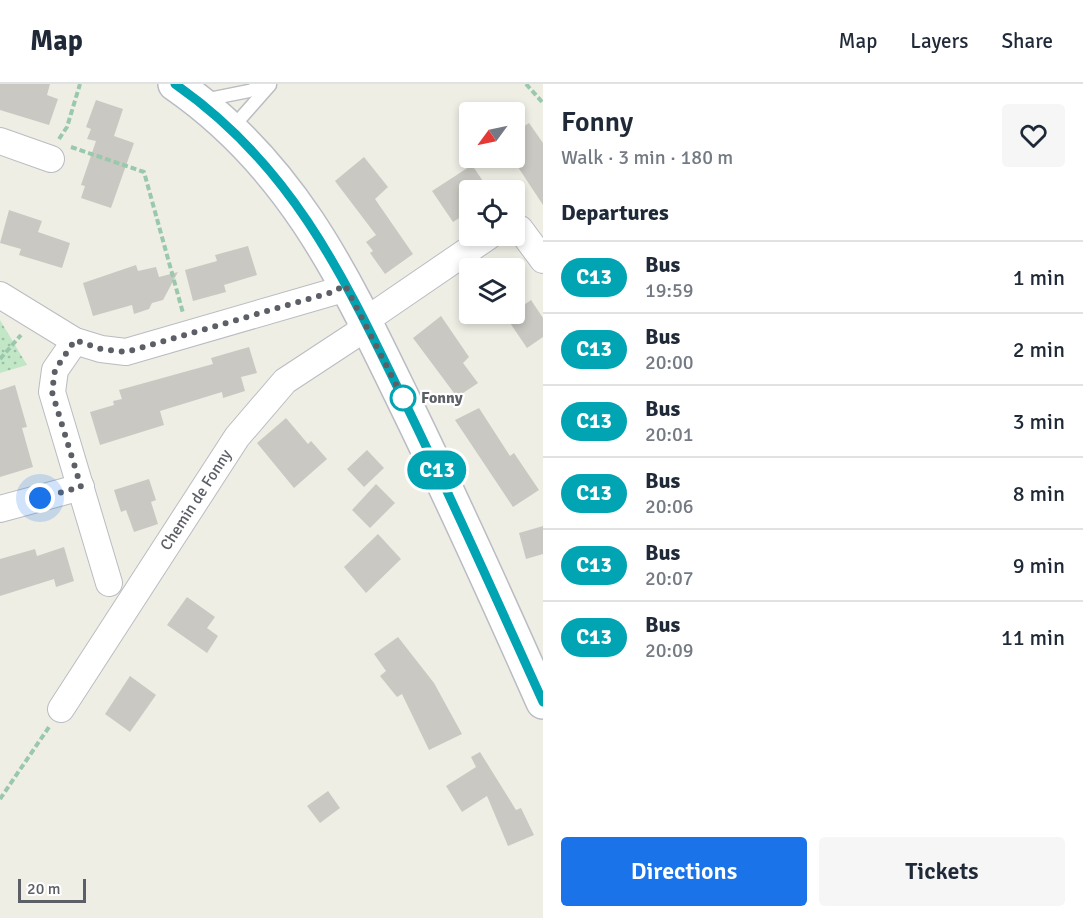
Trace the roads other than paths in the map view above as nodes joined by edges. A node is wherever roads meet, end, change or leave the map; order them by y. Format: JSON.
{"nodes":[{"id":1,"x":269,"y":84,"type":"edge"},
{"id":2,"x":187,"y":92,"type":"edge"},
{"id":3,"x":232,"y":128,"type":"junction"},
{"id":4,"x":0,"y":141,"type":"edge"},
{"id":5,"x":54,"y":151,"type":"road end"},
{"id":6,"x":525,"y":236,"type":"edge"},
{"id":7,"x":474,"y":246,"type":"edge"},
{"id":8,"x":543,"y":260,"type":"edge"},
{"id":9,"x":345,"y":285,"type":"junction"},
{"id":10,"x":0,"y":295,"type":"edge"},
{"id":11,"x":365,"y":324,"type":"junction"},
{"id":12,"x":75,"y":340,"type":"junction"},
{"id":13,"x":81,"y":487,"type":"junction"},
{"id":14,"x":0,"y":509,"type":"edge"},
{"id":15,"x":109,"y":583,"type":"dead end"},
{"id":16,"x":543,"y":702,"type":"edge"},
{"id":17,"x":61,"y":709,"type":"road end"}],
"edges":[{"from":1,"to":2,"type":"lane"},
{"from":1,"to":3,"type":"lane"},
{"from":2,"to":3,"type":"main road"},
{"from":3,"to":9,"type":"main road"},
{"from":4,"to":5,"type":"street"},
{"from":6,"to":8,"type":"street"},
{"from":7,"to":11,"type":"street","name":"Chemin de Fonny"},
{"from":9,"to":11,"type":"main road"},
{"from":9,"to":12,"type":"street"},
{"from":10,"to":12,"type":"street"},
{"from":11,"to":16,"type":"main road"},
{"from":11,"to":17,"type":"street","name":"Chemin de Fonny"},
{"from":12,"to":13,"type":"street"},
{"from":13,"to":14,"type":"street"},
{"from":13,"to":15,"type":"street"}]}
